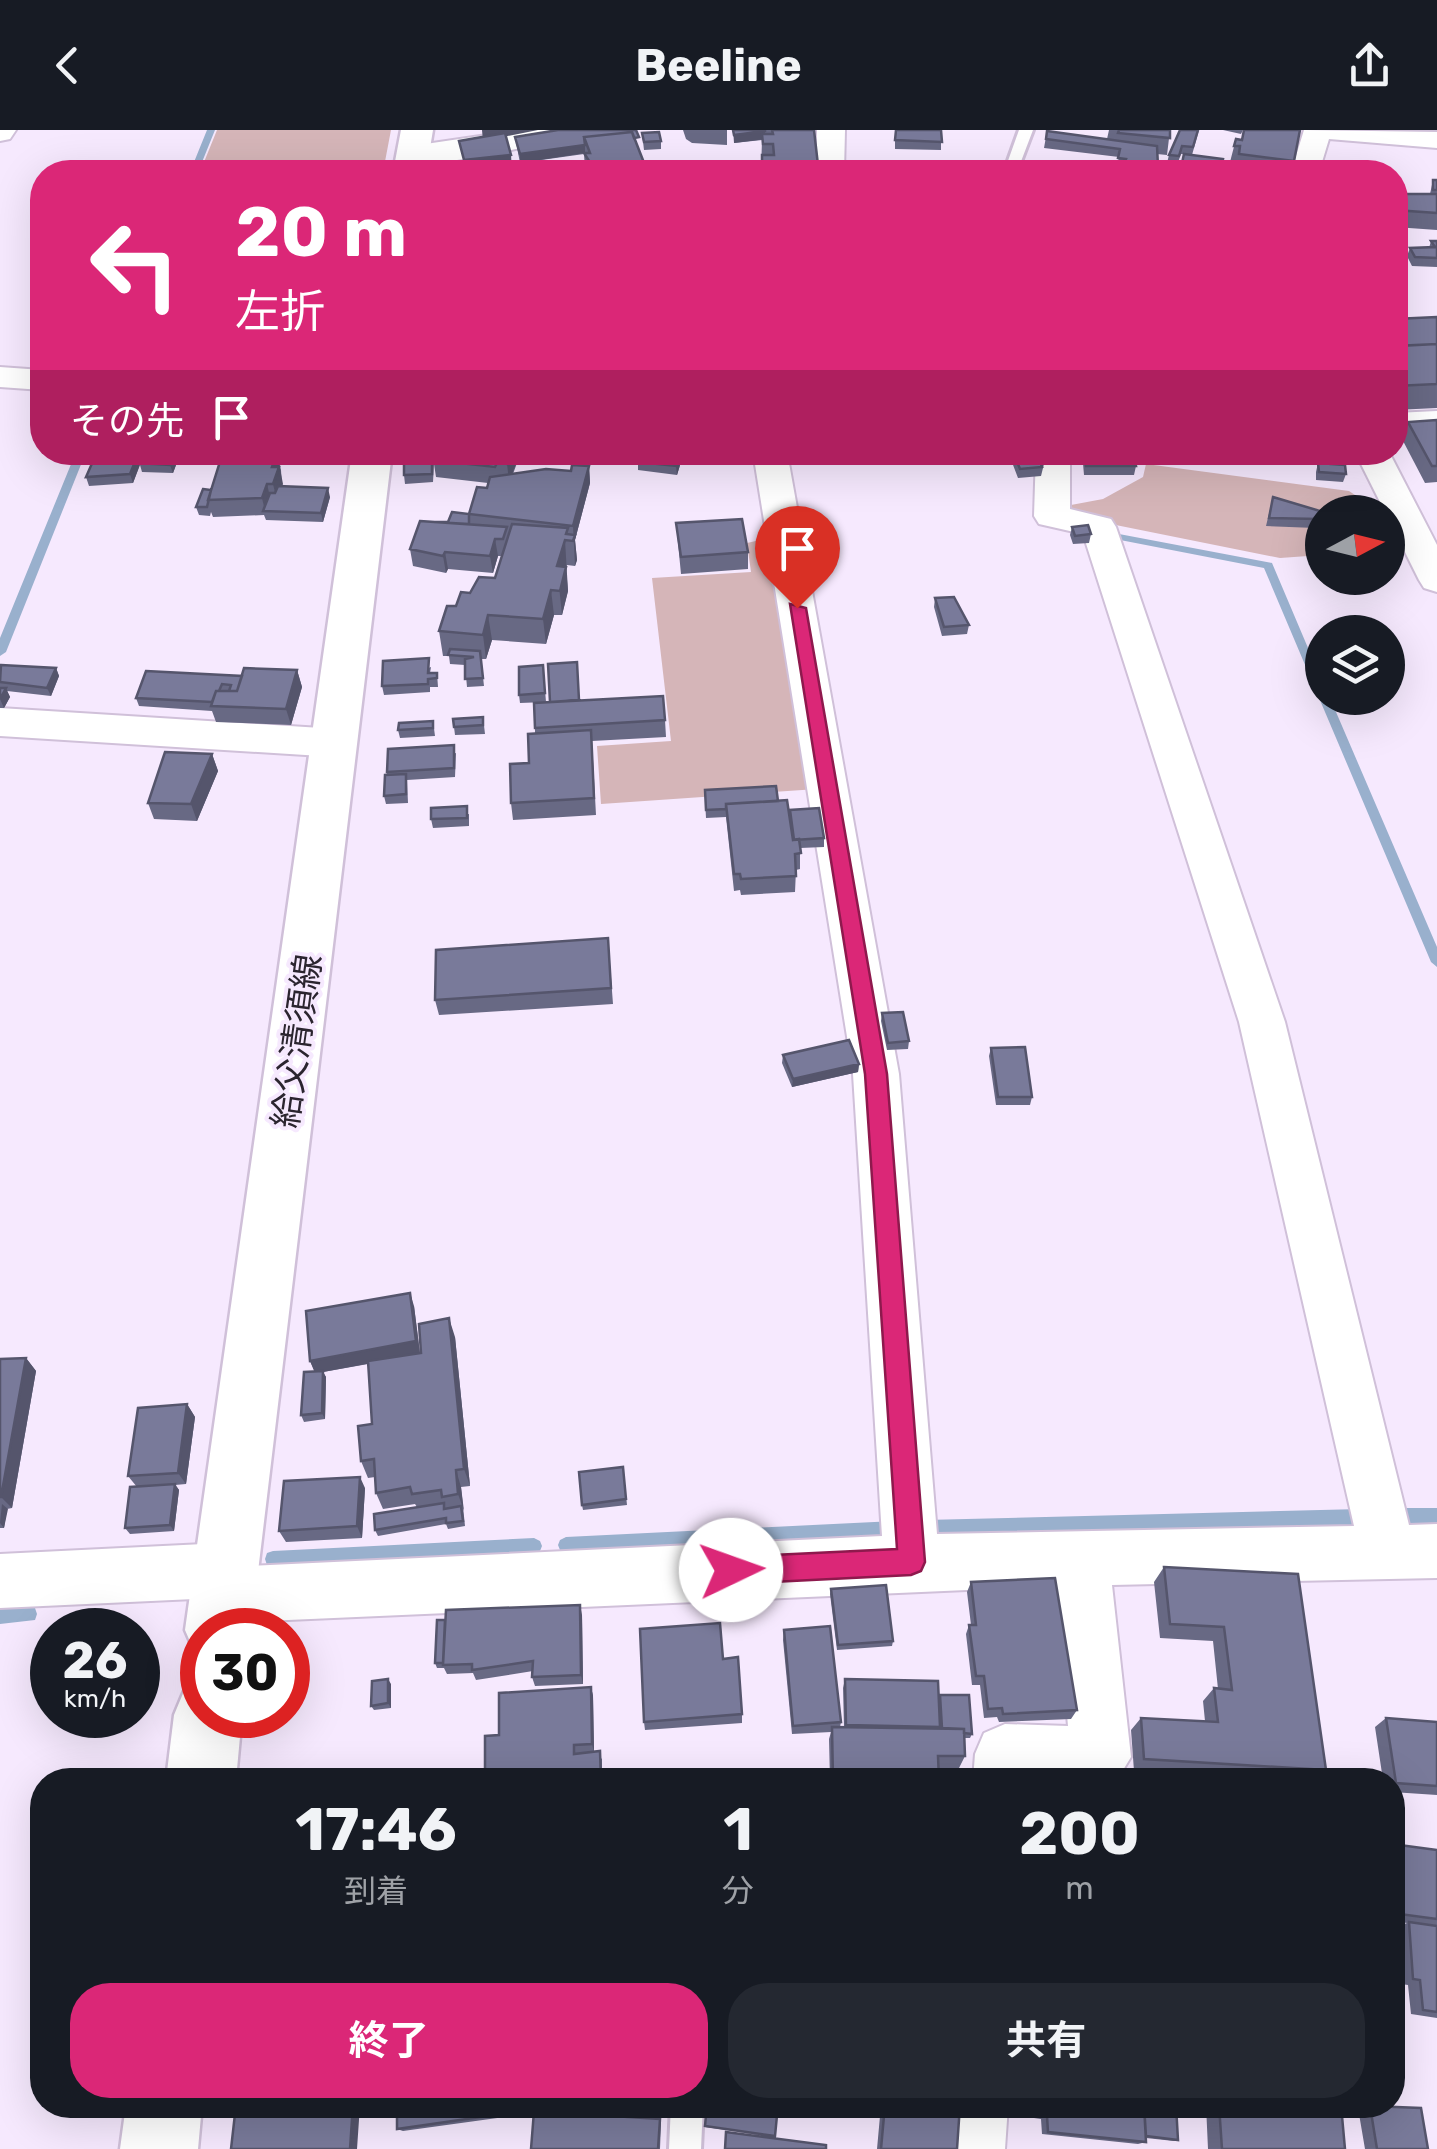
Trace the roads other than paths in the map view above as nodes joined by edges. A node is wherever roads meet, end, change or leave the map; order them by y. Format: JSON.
{"nodes":[{"id":1,"x":564,"y":130,"type":"edge"},
{"id":2,"x":831,"y":130,"type":"edge"},
{"id":3,"x":1026,"y":130,"type":"edge"},
{"id":4,"x":1318,"y":130,"type":"edge"},
{"id":5,"x":1437,"y":140,"type":"edge"},
{"id":6,"x":413,"y":152,"type":"edge"},
{"id":7,"x":830,"y":160,"type":"edge"},
{"id":8,"x":1015,"y":160,"type":"edge"},
{"id":9,"x":1308,"y":160,"type":"edge"},
{"id":10,"x":0,"y":378,"type":"edge"},
{"id":11,"x":30,"y":379,"type":"edge"},
{"id":12,"x":1437,"y":421,"type":"edge"},
{"id":13,"x":1408,"y":422,"type":"edge"},
{"id":14,"x":370,"y":465,"type":"edge"},
{"id":15,"x":772,"y":465,"type":"edge"},
{"id":16,"x":1053,"y":465,"type":"edge"},
{"id":17,"x":1379,"y":465,"type":"edge"},
{"id":18,"x":1437,"y":580,"type":"edge"},
{"id":19,"x":0,"y":722,"type":"edge"},
{"id":20,"x":337,"y":743,"type":"junction"},
{"id":21,"x":1412,"y":1552,"type":"edge"},
{"id":22,"x":1080,"y":1558,"type":"junction"},
{"id":23,"x":911,"y":1562,"type":"junction"},
{"id":24,"x":0,"y":1581,"type":"edge"},
{"id":25,"x":221,"y":1598,"type":"edge"},
{"id":26,"x":206,"y":1738,"type":"edge"},
{"id":27,"x":202,"y":1768,"type":"edge"},
{"id":28,"x":1004,"y":1768,"type":"edge"},
{"id":29,"x":163,"y":2118,"type":"edge"},
{"id":30,"x":686,"y":2118,"type":"edge"},
{"id":31,"x":974,"y":2118,"type":"edge"},
{"id":32,"x":159,"y":2149,"type":"edge"},
{"id":33,"x":684,"y":2149,"type":"edge"},
{"id":34,"x":972,"y":2149,"type":"edge"}],
"edges":[{"from":1,"to":6,"type":"street"},
{"from":2,"to":7,"type":"street"},
{"from":3,"to":8,"type":"lane"},
{"from":4,"to":5,"type":"street"},
{"from":4,"to":9,"type":"street"},
{"from":10,"to":11,"type":"street"},
{"from":12,"to":13,"type":"street"},
{"from":14,"to":20,"type":"main road","name":"給父清須線"},
{"from":15,"to":23,"type":"street"},
{"from":16,"to":21,"type":"street"},
{"from":17,"to":18,"type":"street"},
{"from":19,"to":20,"type":"street"},
{"from":20,"to":25,"type":"main road","name":"給父清須線"},
{"from":21,"to":22,"type":"street"},
{"from":22,"to":23,"type":"street"},
{"from":22,"to":28,"type":"street"},
{"from":23,"to":25,"type":"street"},
{"from":24,"to":25,"type":"street"},
{"from":26,"to":27,"type":"main road"},
{"from":29,"to":32,"type":"main road"},
{"from":30,"to":33,"type":"lane"},
{"from":31,"to":34,"type":"street"}]}
